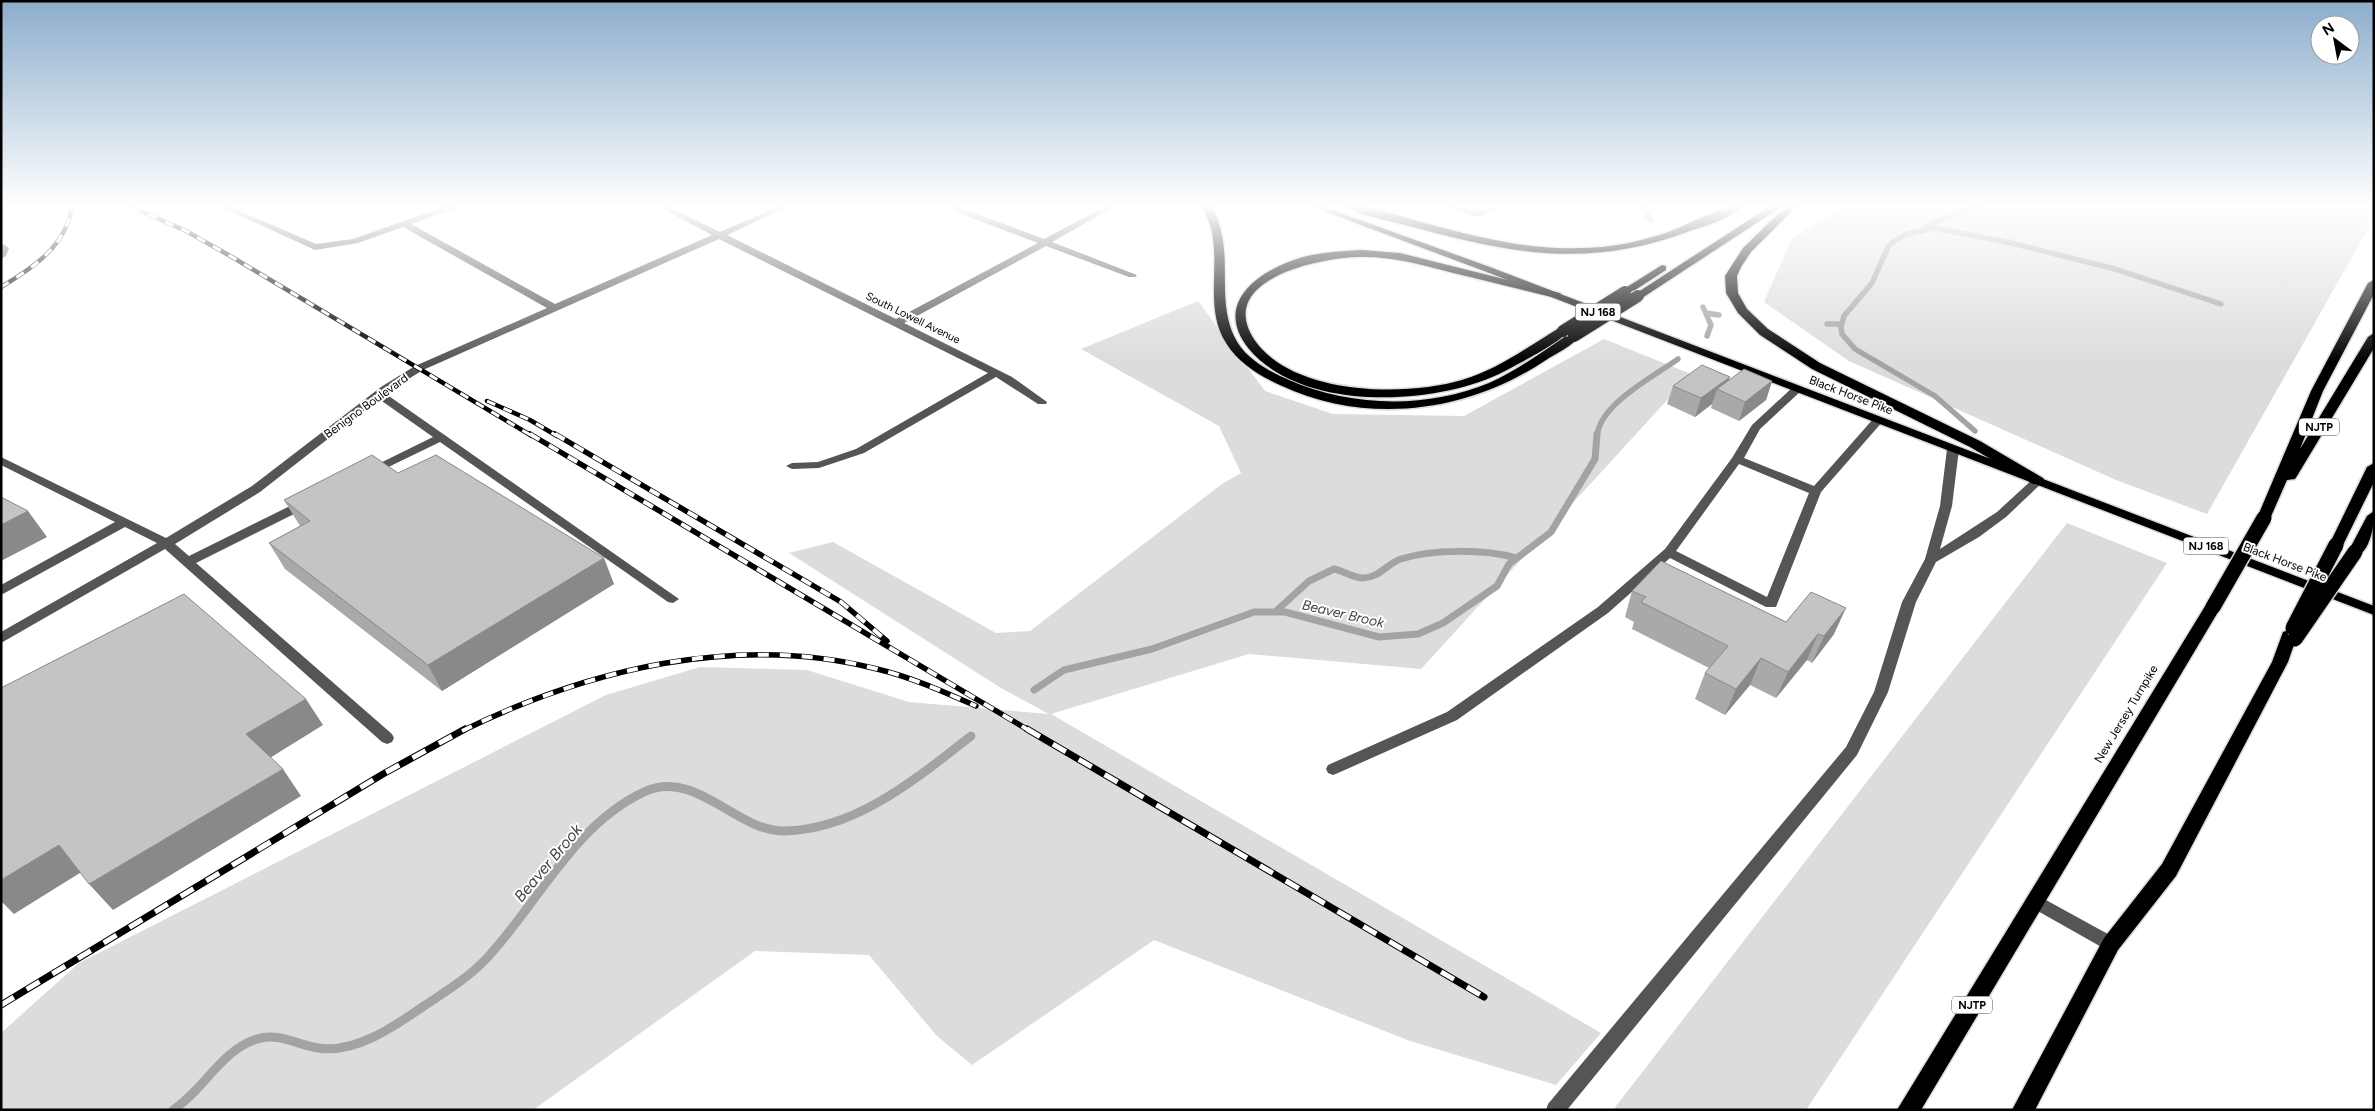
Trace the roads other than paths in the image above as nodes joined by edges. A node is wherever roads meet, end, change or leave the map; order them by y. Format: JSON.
{"nodes":[{"id":1,"x":466,"y":259,"type":"edge"},
{"id":2,"x":666,"y":259,"type":"edge"},
{"id":3,"x":767,"y":259,"type":"edge"},
{"id":4,"x":1013,"y":259,"type":"edge"},
{"id":5,"x":1089,"y":259,"type":"edge"},
{"id":6,"x":1219,"y":259,"type":"edge"},
{"id":7,"x":1317,"y":259,"type":"edge"},
{"id":8,"x":1411,"y":259,"type":"edge"},
{"id":9,"x":1456,"y":259,"type":"edge"},
{"id":10,"x":1678,"y":259,"type":"edge"},
{"id":11,"x":1696,"y":259,"type":"edge"},
{"id":12,"x":1741,"y":259,"type":"edge"},
{"id":13,"x":1132,"y":275,"type":"dead end"},
{"id":14,"x":2374,"y":284,"type":"edge"},
{"id":15,"x":1556,"y":296,"type":"junction"},
{"id":16,"x":554,"y":308,"type":"junction"},
{"id":17,"x":895,"y":324,"type":"junction"},
{"id":18,"x":1568,"y":334,"type":"junction"},
{"id":19,"x":2374,"y":337,"type":"edge"},
{"id":20,"x":996,"y":373,"type":"junction"},
{"id":21,"x":1796,"y":389,"type":"junction"},
{"id":22,"x":378,"y":394,"type":"junction"},
{"id":23,"x":1042,"y":402,"type":"dead end"},
{"id":24,"x":1878,"y":420,"type":"junction"},
{"id":25,"x":441,"y":438,"type":"junction"},
{"id":26,"x":1952,"y":448,"type":"junction"},
{"id":27,"x":1737,"y":459,"type":"junction"},
{"id":28,"x":1,"y":460,"type":"edge"},
{"id":29,"x":792,"y":466,"type":"dead end"},
{"id":30,"x":2374,"y":468,"type":"edge"},
{"id":31,"x":362,"y":476,"type":"edge"},
{"id":32,"x":2038,"y":481,"type":"junction"},
{"id":33,"x":1816,"y":491,"type":"junction"},
{"id":34,"x":319,"y":497,"type":"edge"},
{"id":35,"x":2374,"y":516,"type":"edge"},
{"id":36,"x":2264,"y":518,"type":"junction"},
{"id":37,"x":125,"y":522,"type":"junction"},
{"id":38,"x":166,"y":543,"type":"junction"},
{"id":39,"x":1669,"y":552,"type":"junction"},
{"id":40,"x":1931,"y":559,"type":"junction"},
{"id":41,"x":188,"y":562,"type":"junction"},
{"id":42,"x":1,"y":591,"type":"edge"},
{"id":43,"x":673,"y":598,"type":"dead end"},
{"id":44,"x":2374,"y":611,"type":"edge"},
{"id":45,"x":2292,"y":637,"type":"junction"},
{"id":46,"x":1,"y":638,"type":"edge"},
{"id":47,"x":386,"y":738,"type":"dead end"},
{"id":48,"x":1333,"y":769,"type":"dead end"},
{"id":49,"x":2035,"y":901,"type":"junction"},
{"id":50,"x":2111,"y":944,"type":"junction"},
{"id":51,"x":1555,"y":1110,"type":"edge"},
{"id":52,"x":1908,"y":1110,"type":"edge"},
{"id":53,"x":2023,"y":1110,"type":"edge"}],
"edges":[{"from":1,"to":16,"type":"street"},
{"from":2,"to":16,"type":"street","name":"Benigno Boulevard"},
{"from":3,"to":17,"type":"street","name":"South Lowell Avenue"},
{"from":4,"to":17,"type":"street"},
{"from":5,"to":13,"type":"street"},
{"from":6,"to":18,"type":"highway"},
{"from":7,"to":18,"type":"highway"},
{"from":8,"to":15,"type":"highway"},
{"from":9,"to":15,"type":"main road","name":"Black Horse Pike","number":"NJ 168"},
{"from":10,"to":18,"type":"highway","bridge":true},
{"from":11,"to":18,"type":"highway","bridge":true},
{"from":12,"to":32,"type":"highway"},
{"from":14,"to":36,"type":"highway"},
{"from":15,"to":21,"type":"main road","name":"Black Horse Pike","number":"NJ 168"},
{"from":16,"to":22,"type":"street","name":"Benigno Boulevard"},
{"from":17,"to":20,"type":"street","name":"South Lowell Avenue"},
{"from":19,"to":36,"type":"highway","name":"New Jersey Turnpike","number":"NJTP"},
{"from":20,"to":23,"type":"street","name":"South Lowell Avenue"},
{"from":20,"to":29,"type":"street"},
{"from":21,"to":24,"type":"main road","name":"Black Horse Pike","number":"NJ 168"},
{"from":21,"to":27,"type":"street"},
{"from":22,"to":25,"type":"street"},
{"from":22,"to":38,"type":"street","name":"Benigno Boulevard"},
{"from":24,"to":26,"type":"main road","name":"Black Horse Pike","number":"NJ 168"},
{"from":24,"to":33,"type":"street"},
{"from":25,"to":31,"type":"street"},
{"from":25,"to":43,"type":"street"},
{"from":26,"to":32,"type":"main road","name":"Black Horse Pike","number":"NJ 168"},
{"from":26,"to":40,"type":"street"},
{"from":27,"to":33,"type":"street"},
{"from":27,"to":39,"type":"street"},
{"from":28,"to":37,"type":"street"},
{"from":30,"to":45,"type":"highway","bridge":true},
{"from":32,"to":40,"type":"street"},
{"from":32,"to":44,"type":"main road","name":"Black Horse Pike","number":"NJ 168"},
{"from":33,"to":39,"type":"street"},
{"from":34,"to":41,"type":"street"},
{"from":35,"to":45,"type":"highway","bridge":true},
{"from":36,"to":49,"type":"highway","name":"New Jersey Turnpike","number":"NJTP","bridge":true},
{"from":37,"to":38,"type":"street"},
{"from":37,"to":42,"type":"street"},
{"from":38,"to":41,"type":"street"},
{"from":38,"to":46,"type":"street","name":"Benigno Boulevard"},
{"from":39,"to":48,"type":"street"},
{"from":40,"to":51,"type":"street"},
{"from":41,"to":47,"type":"street"},
{"from":45,"to":50,"type":"highway"},
{"from":49,"to":50,"type":"street"},
{"from":49,"to":52,"type":"highway","name":"New Jersey Turnpike","number":"NJTP"},
{"from":50,"to":53,"type":"highway"}]}
